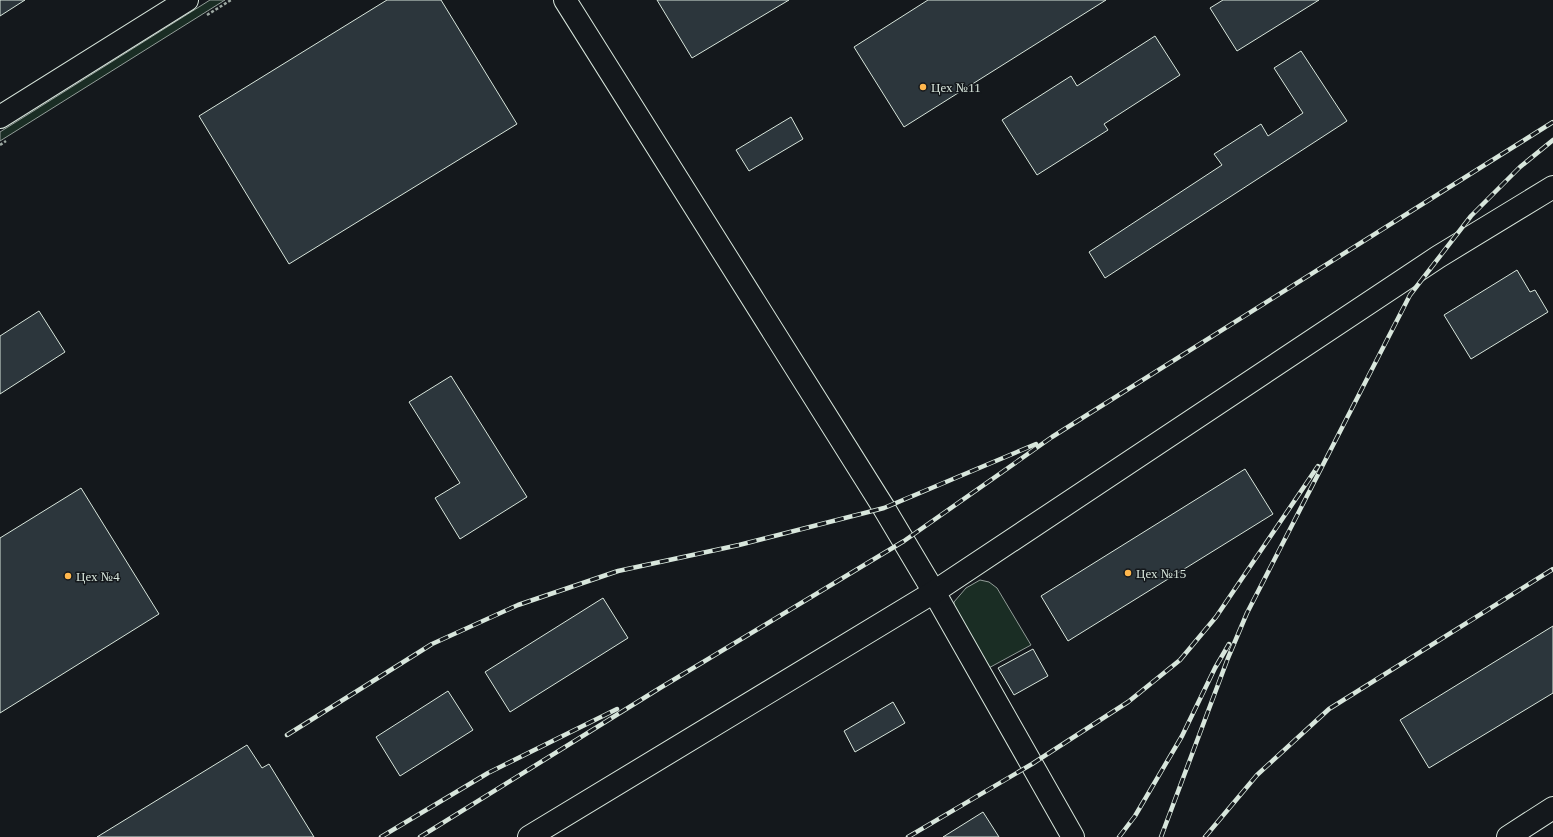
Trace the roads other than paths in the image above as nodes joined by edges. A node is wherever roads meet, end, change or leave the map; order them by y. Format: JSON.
{"nodes":[{"id":1,"x":187,"y":0,"type":"edge"},
{"id":2,"x":565,"y":0,"type":"edge"},
{"id":3,"x":0,"y":117,"type":"edge"},
{"id":4,"x":1553,"y":187,"type":"edge"},
{"id":5,"x":934,"y":592,"type":"junction"},
{"id":6,"x":1553,"y":808,"type":"edge"},
{"id":7,"x":530,"y":837,"type":"edge"},
{"id":8,"x":1073,"y":837,"type":"edge"},
{"id":9,"x":1508,"y":837,"type":"edge"}],
"edges":[{"from":1,"to":3,"type":"lane"},
{"from":2,"to":5,"type":"lane"},
{"from":4,"to":5,"type":"lane"},
{"from":5,"to":7,"type":"lane"},
{"from":5,"to":8,"type":"lane"},
{"from":6,"to":9,"type":"lane"}]}
